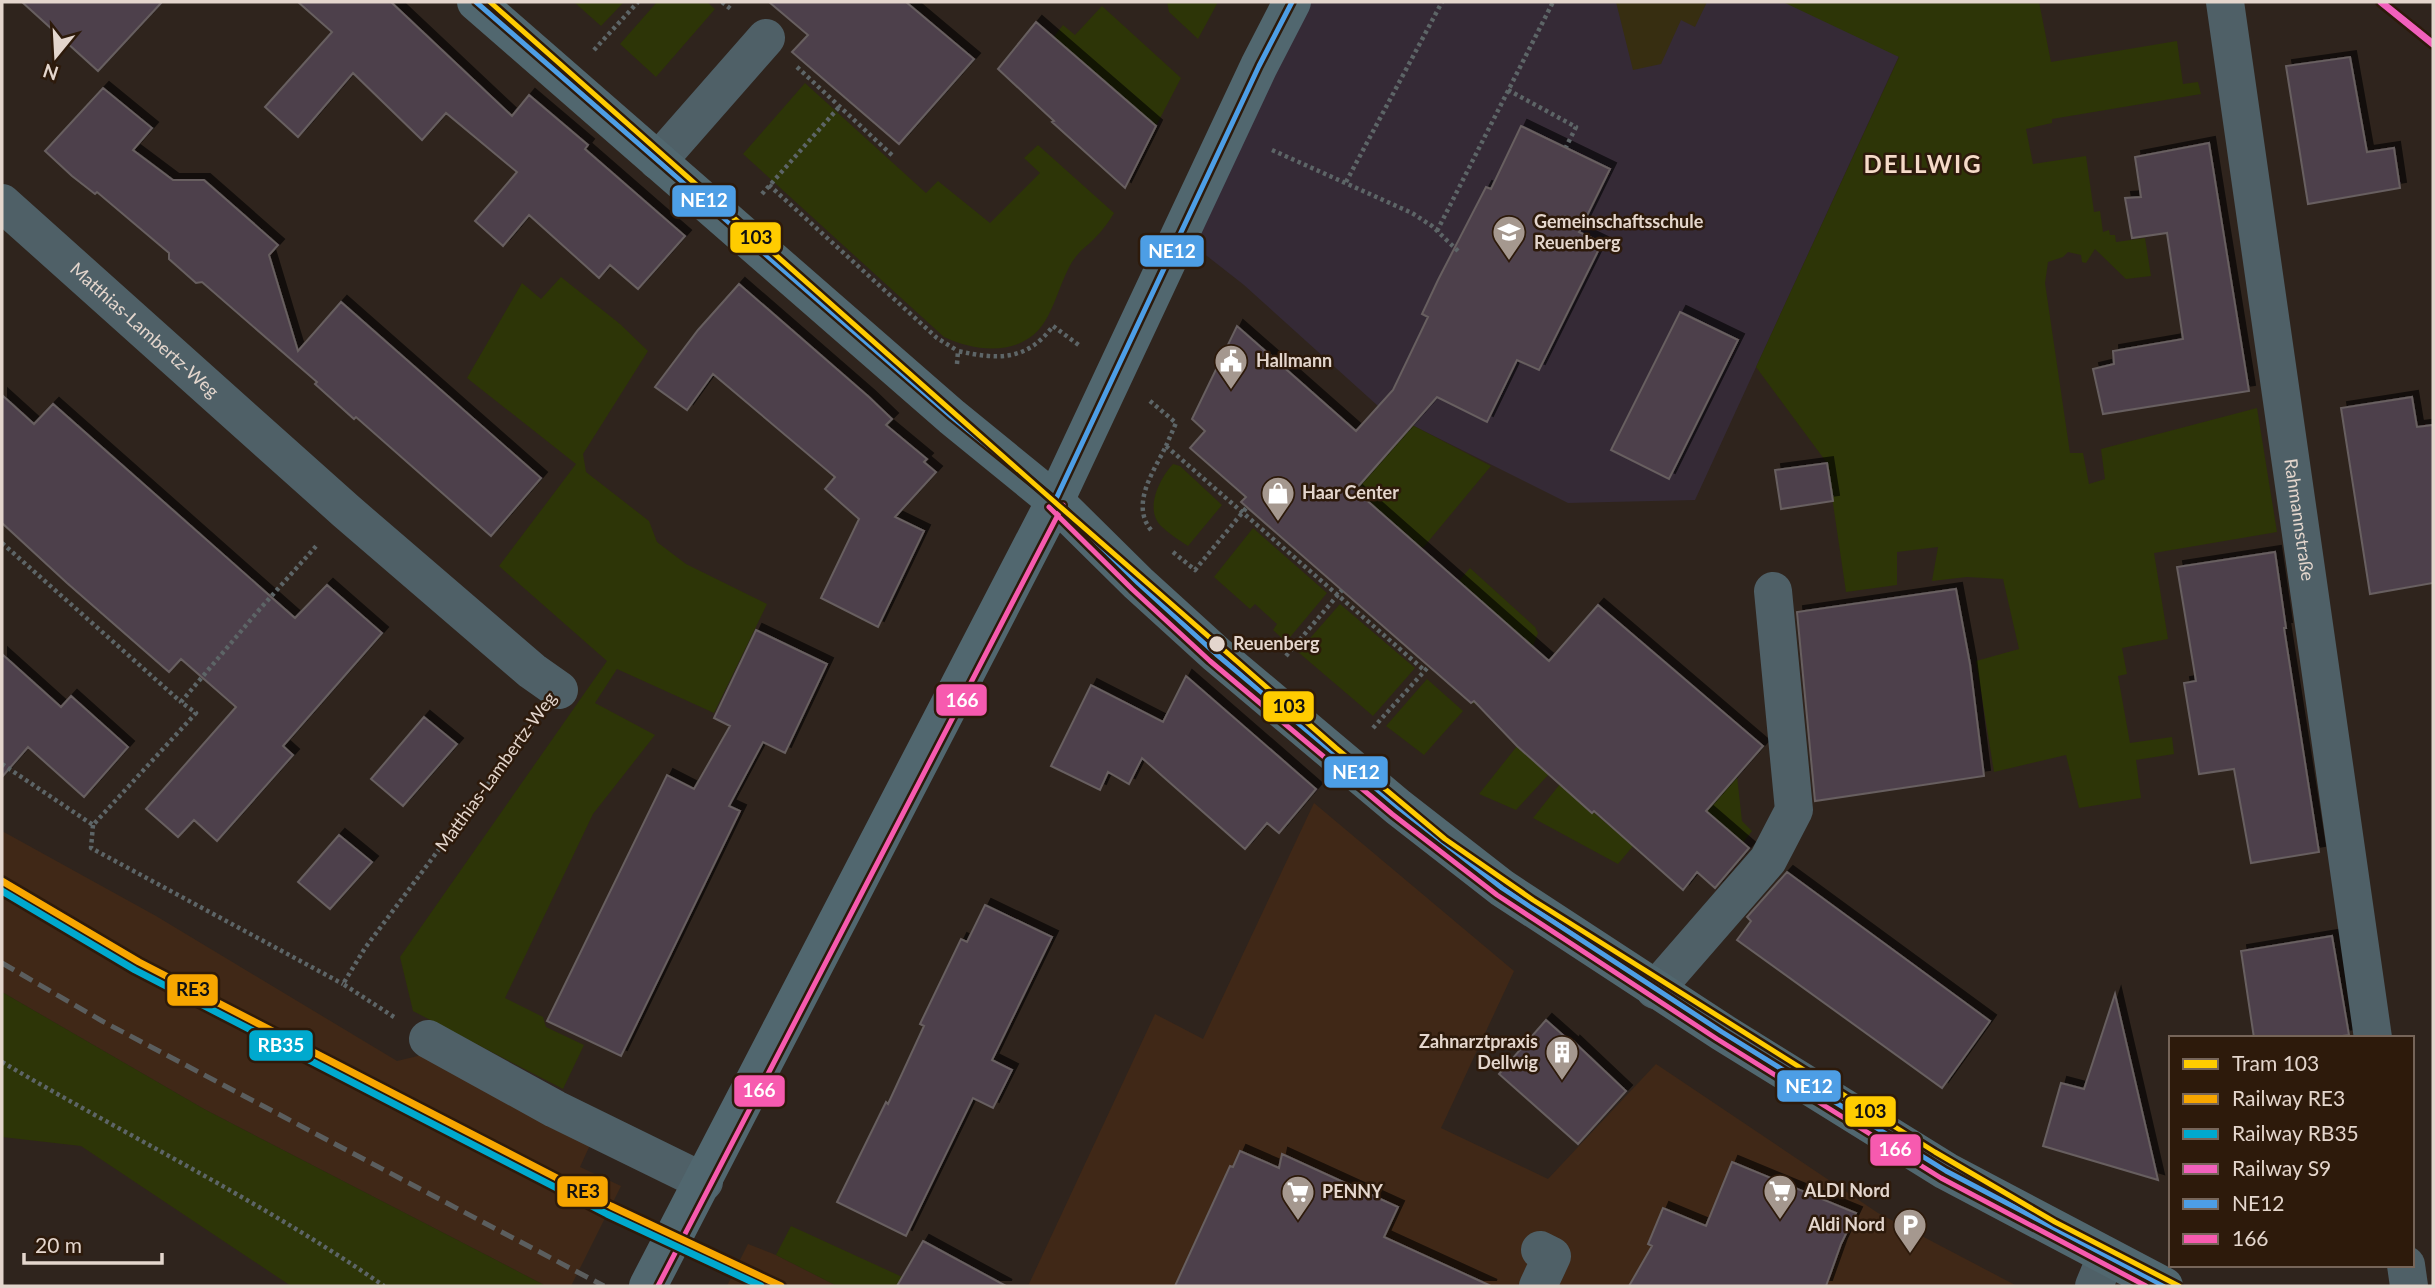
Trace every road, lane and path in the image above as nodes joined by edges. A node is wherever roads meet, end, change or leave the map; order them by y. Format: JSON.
{"nodes":[{"id":1,"x":476,"y":2,"type":"edge"},
{"id":2,"x":638,"y":2,"type":"edge"},
{"id":3,"x":722,"y":2,"type":"edge"},
{"id":4,"x":1292,"y":2,"type":"edge"},
{"id":5,"x":1442,"y":2,"type":"edge"},
{"id":6,"x":1553,"y":2,"type":"edge"},
{"id":7,"x":2225,"y":2,"type":"edge"},
{"id":8,"x":766,"y":38,"type":"junction"},
{"id":9,"x":566,"y":81,"type":"junction"},
{"id":10,"x":1508,"y":90,"type":"junction"},
{"id":11,"x":840,"y":106,"type":"junction"},
{"id":12,"x":1566,"y":147,"type":"dead end"},
{"id":13,"x":1272,"y":150,"type":"dead end"},
{"id":14,"x":894,"y":157,"type":"dead end"},
{"id":15,"x":658,"y":161,"type":"junction"},
{"id":16,"x":1346,"y":182,"type":"junction"},
{"id":17,"x":769,"y":185,"type":"junction"},
{"id":18,"x":2,"y":203,"type":"edge"},
{"id":19,"x":734,"y":226,"type":"junction"},
{"id":20,"x":1437,"y":231,"type":"junction"},
{"id":21,"x":1458,"y":251,"type":"dead end"},
{"id":22,"x":1054,"y":326,"type":"dead end"},
{"id":23,"x":958,"y":351,"type":"junction"},
{"id":24,"x":952,"y":417,"type":"junction"},
{"id":25,"x":1176,"y":423,"type":"dead end"},
{"id":26,"x":1166,"y":446,"type":"junction"},
{"id":27,"x":1055,"y":501,"type":"junction"},
{"id":28,"x":1247,"y":507,"type":"dead end"},
{"id":29,"x":346,"y":512,"type":"junction"},
{"id":30,"x":1242,"y":512,"type":"junction"},
{"id":31,"x":1161,"y":541,"type":"junction"},
{"id":32,"x":2,"y":543,"type":"edge"},
{"id":33,"x":1138,"y":583,"type":"junction"},
{"id":34,"x":1342,"y":590,"type":"dead end"},
{"id":35,"x":1773,"y":591,"type":"dead end"},
{"id":36,"x":1337,"y":595,"type":"junction"},
{"id":37,"x":559,"y":690,"type":"joint"},
{"id":38,"x":1259,"y":690,"type":"junction"},
{"id":39,"x":181,"y":702,"type":"junction"},
{"id":40,"x":1344,"y":760,"type":"junction"},
{"id":41,"x":2,"y":764,"type":"edge"},
{"id":42,"x":93,"y":825,"type":"junction"},
{"id":43,"x":343,"y":985,"type":"junction"},
{"id":44,"x":1655,"y":990,"type":"junction"},
{"id":45,"x":2373,"y":1036,"type":"edge"},
{"id":46,"x":428,"y":1039,"type":"joint"},
{"id":47,"x":2,"y":1062,"type":"edge"},
{"id":48,"x":704,"y":1182,"type":"junction"},
{"id":49,"x":2406,"y":1267,"type":"edge"},
{"id":50,"x":2100,"y":1272,"type":"edge"},
{"id":51,"x":384,"y":1286,"type":"edge"},
{"id":52,"x":648,"y":1286,"type":"edge"},
{"id":53,"x":2164,"y":1286,"type":"edge"},
{"id":54,"x":2409,"y":1286,"type":"edge"}],
"edges":[{"from":1,"to":9,"type":"main road"},
{"from":2,"to":9,"type":"path"},
{"from":3,"to":8,"type":"path"},
{"from":4,"to":27,"type":"main road"},
{"from":5,"to":16,"type":"path"},
{"from":6,"to":10,"type":"path"},
{"from":7,"to":45,"type":"street","name":"Rahmannstraße"},
{"from":8,"to":11,"type":"path"},
{"from":8,"to":15,"type":"street"},
{"from":9,"to":15,"type":"main road"},
{"from":10,"to":12,"type":"path"},
{"from":10,"to":20,"type":"path"},
{"from":11,"to":14,"type":"path"},
{"from":11,"to":17,"type":"path"},
{"from":13,"to":16,"type":"path"},
{"from":15,"to":19,"type":"main road"},
{"from":16,"to":20,"type":"path"},
{"from":17,"to":19,"type":"path"},
{"from":17,"to":23,"type":"path"},
{"from":18,"to":29,"type":"street","name":"Matthias-Lambertz-Weg"},
{"from":19,"to":24,"type":"main road"},
{"from":20,"to":21,"type":"path"},
{"from":22,"to":23,"type":"path"},
{"from":23,"to":24,"type":"path"},
{"from":24,"to":27,"type":"main road"},
{"from":25,"to":26,"type":"path"},
{"from":26,"to":30,"type":"path"},
{"from":26,"to":31,"type":"path"},
{"from":27,"to":33,"type":"main road"},
{"from":27,"to":48,"type":"main road"},
{"from":28,"to":30,"type":"path"},
{"from":29,"to":37,"type":"street","name":"Matthias-Lambertz-Weg"},
{"from":29,"to":39,"type":"path"},
{"from":30,"to":31,"type":"path"},
{"from":30,"to":36,"type":"path"},
{"from":31,"to":33,"type":"path"},
{"from":32,"to":39,"type":"path"},
{"from":33,"to":38,"type":"main road"},
{"from":34,"to":36,"type":"path"},
{"from":35,"to":44,"type":"street"},
{"from":36,"to":38,"type":"path"},
{"from":36,"to":40,"type":"path"},
{"from":37,"to":43,"type":"path","name":"Matthias-Lambertz-Weg"},
{"from":38,"to":40,"type":"main road"},
{"from":39,"to":42,"type":"path"},
{"from":40,"to":44,"type":"main road"},
{"from":41,"to":42,"type":"path"},
{"from":42,"to":43,"type":"path"},
{"from":43,"to":46,"type":"path"},
{"from":44,"to":50,"type":"main road"},
{"from":46,"to":48,"type":"street"},
{"from":47,"to":51,"type":"path"},
{"from":48,"to":52,"type":"main road"},
{"from":49,"to":54,"type":"street"},
{"from":50,"to":53,"type":"main road"}]}
